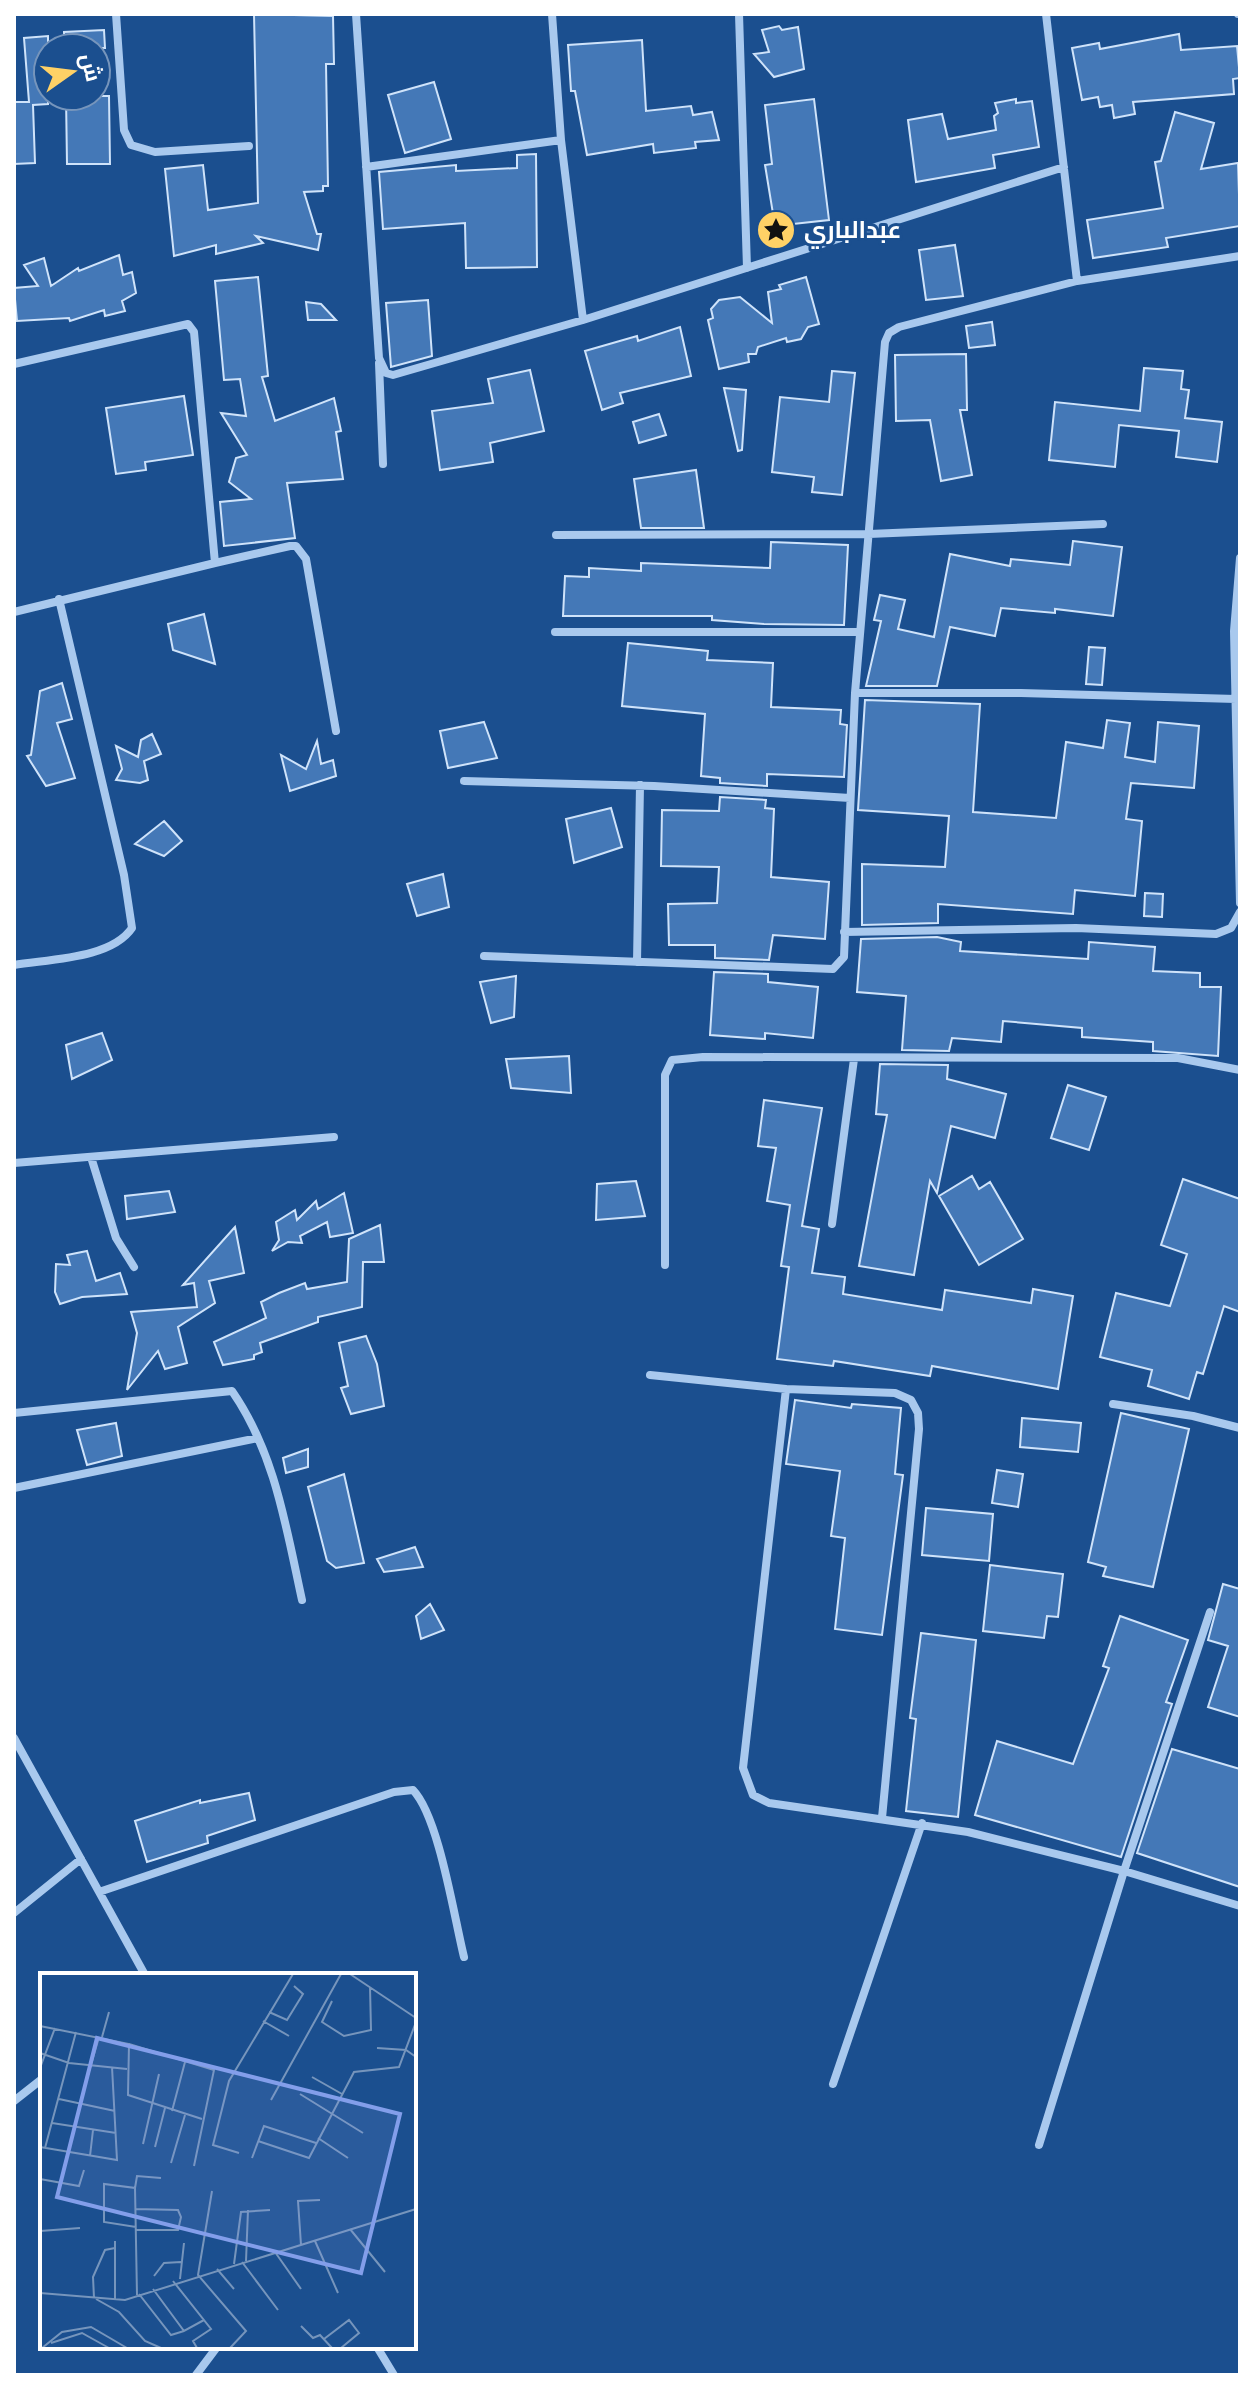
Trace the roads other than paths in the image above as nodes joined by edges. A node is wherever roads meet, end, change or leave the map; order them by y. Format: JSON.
{"nodes":[{"id":1,"x":116,"y":14,"type":"edge"},
{"id":2,"x":356,"y":14,"type":"edge"},
{"id":3,"x":552,"y":14,"type":"edge"},
{"id":4,"x":739,"y":14,"type":"edge"},
{"id":5,"x":1046,"y":14,"type":"edge"},
{"id":6,"x":561,"y":140,"type":"junction"},
{"id":7,"x":249,"y":146,"type":"dead end"},
{"id":8,"x":366,"y":167,"type":"junction"},
{"id":9,"x":1064,"y":167,"type":"junction"},
{"id":10,"x":1240,"y":256,"type":"edge"},
{"id":11,"x":747,"y":268,"type":"junction"},
{"id":12,"x":1077,"y":281,"type":"junction"},
{"id":13,"x":583,"y":320,"type":"junction"},
{"id":14,"x":379,"y":358,"type":"junction"},
{"id":15,"x":14,"y":364,"type":"edge"},
{"id":16,"x":383,"y":464,"type":"dead end"},
{"id":17,"x":1103,"y":524,"type":"dead end"},
{"id":18,"x":869,"y":534,"type":"junction"},
{"id":19,"x":556,"y":535,"type":"dead end"},
{"id":20,"x":1240,"y":558,"type":"edge"},
{"id":21,"x":215,"y":563,"type":"junction"},
{"id":22,"x":59,"y":599,"type":"junction"},
{"id":23,"x":14,"y":612,"type":"edge"},
{"id":24,"x":555,"y":632,"type":"dead end"},
{"id":25,"x":860,"y":632,"type":"junction"},
{"id":26,"x":855,"y":693,"type":"junction"},
{"id":27,"x":1236,"y":699,"type":"junction"},
{"id":28,"x":336,"y":731,"type":"dead end"},
{"id":29,"x":464,"y":781,"type":"dead end"},
{"id":30,"x":640,"y":785,"type":"junction"},
{"id":31,"x":850,"y":798,"type":"junction"},
{"id":32,"x":1240,"y":903,"type":"edge"},
{"id":33,"x":1240,"y":912,"type":"edge"},
{"id":34,"x":844,"y":932,"type":"junction"},
{"id":35,"x":484,"y":956,"type":"dead end"},
{"id":36,"x":637,"y":962,"type":"junction"},
{"id":37,"x":14,"y":965,"type":"edge"},
{"id":38,"x":854,"y":1059,"type":"junction"},
{"id":39,"x":1240,"y":1070,"type":"edge"},
{"id":40,"x":334,"y":1137,"type":"dead end"},
{"id":41,"x":91,"y":1157,"type":"junction"},
{"id":42,"x":14,"y":1163,"type":"edge"},
{"id":43,"x":832,"y":1224,"type":"dead end"},
{"id":44,"x":665,"y":1265,"type":"dead end"},
{"id":45,"x":134,"y":1267,"type":"dead end"},
{"id":46,"x":650,"y":1375,"type":"dead end"},
{"id":47,"x":786,"y":1389,"type":"junction"},
{"id":48,"x":1113,"y":1404,"type":"dead end"},
{"id":49,"x":14,"y":1413,"type":"edge"},
{"id":50,"x":1240,"y":1428,"type":"edge"},
{"id":51,"x":258,"y":1438,"type":"junction"},
{"id":52,"x":14,"y":1488,"type":"edge"},
{"id":53,"x":302,"y":1600,"type":"dead end"},
{"id":54,"x":1210,"y":1612,"type":"dead end"},
{"id":55,"x":14,"y":1738,"type":"edge"},
{"id":56,"x":882,"y":1818,"type":"junction"},
{"id":57,"x":922,"y":1823,"type":"junction"},
{"id":58,"x":81,"y":1859,"type":"junction"},
{"id":59,"x":1124,"y":1871,"type":"junction"},
{"id":60,"x":99,"y":1892,"type":"junction"},
{"id":61,"x":1240,"y":1906,"type":"edge"},
{"id":62,"x":14,"y":1913,"type":"edge"},
{"id":63,"x":464,"y":1957,"type":"dead end"},
{"id":64,"x":144,"y":1973,"type":"edge"},
{"id":65,"x":40,"y":2081,"type":"edge"},
{"id":66,"x":833,"y":2084,"type":"dead end"},
{"id":67,"x":14,"y":2101,"type":"edge"},
{"id":68,"x":1039,"y":2145,"type":"dead end"},
{"id":69,"x":216,"y":2349,"type":"edge"},
{"id":70,"x":378,"y":2349,"type":"edge"},
{"id":71,"x":196,"y":2375,"type":"edge"},
{"id":72,"x":394,"y":2375,"type":"edge"}],
"edges":[{"from":1,"to":7,"type":"street"},
{"from":2,"to":8,"type":"street"},
{"from":3,"to":6,"type":"street"},
{"from":4,"to":11,"type":"street"},
{"from":5,"to":9,"type":"street"},
{"from":6,"to":8,"type":"street"},
{"from":6,"to":13,"type":"street"},
{"from":8,"to":14,"type":"street"},
{"from":9,"to":11,"type":"street"},
{"from":9,"to":12,"type":"street"},
{"from":10,"to":12,"type":"street"},
{"from":11,"to":13,"type":"street"},
{"from":12,"to":18,"type":"street"},
{"from":13,"to":14,"type":"street"},
{"from":14,"to":16,"type":"street"},
{"from":15,"to":21,"type":"street"},
{"from":17,"to":18,"type":"street"},
{"from":18,"to":19,"type":"street"},
{"from":18,"to":25,"type":"street"},
{"from":20,"to":27,"type":"street"},
{"from":21,"to":22,"type":"street"},
{"from":21,"to":28,"type":"street"},
{"from":22,"to":23,"type":"street"},
{"from":22,"to":37,"type":"street"},
{"from":24,"to":25,"type":"street"},
{"from":25,"to":26,"type":"street"},
{"from":26,"to":27,"type":"street"},
{"from":26,"to":31,"type":"street"},
{"from":27,"to":32,"type":"street"},
{"from":29,"to":30,"type":"street"},
{"from":30,"to":31,"type":"street"},
{"from":30,"to":36,"type":"street"},
{"from":31,"to":34,"type":"street"},
{"from":33,"to":34,"type":"street"},
{"from":34,"to":36,"type":"street"},
{"from":35,"to":36,"type":"street"},
{"from":38,"to":39,"type":"street"},
{"from":38,"to":43,"type":"street"},
{"from":38,"to":44,"type":"street"},
{"from":40,"to":41,"type":"street"},
{"from":41,"to":42,"type":"street"},
{"from":41,"to":45,"type":"street"},
{"from":46,"to":47,"type":"street"},
{"from":47,"to":56,"type":"street"},
{"from":47,"to":56,"type":"street"},
{"from":48,"to":50,"type":"street"},
{"from":49,"to":51,"type":"street"},
{"from":51,"to":52,"type":"street"},
{"from":51,"to":53,"type":"street"},
{"from":54,"to":59,"type":"street"},
{"from":55,"to":58,"type":"street"},
{"from":56,"to":57,"type":"street"},
{"from":57,"to":59,"type":"street"},
{"from":57,"to":66,"type":"street"},
{"from":58,"to":60,"type":"street"},
{"from":58,"to":62,"type":"street"},
{"from":59,"to":61,"type":"street"},
{"from":59,"to":68,"type":"street"},
{"from":60,"to":63,"type":"street"},
{"from":60,"to":64,"type":"street"},
{"from":65,"to":67,"type":"street"},
{"from":69,"to":71,"type":"street"},
{"from":70,"to":72,"type":"street"}]}
